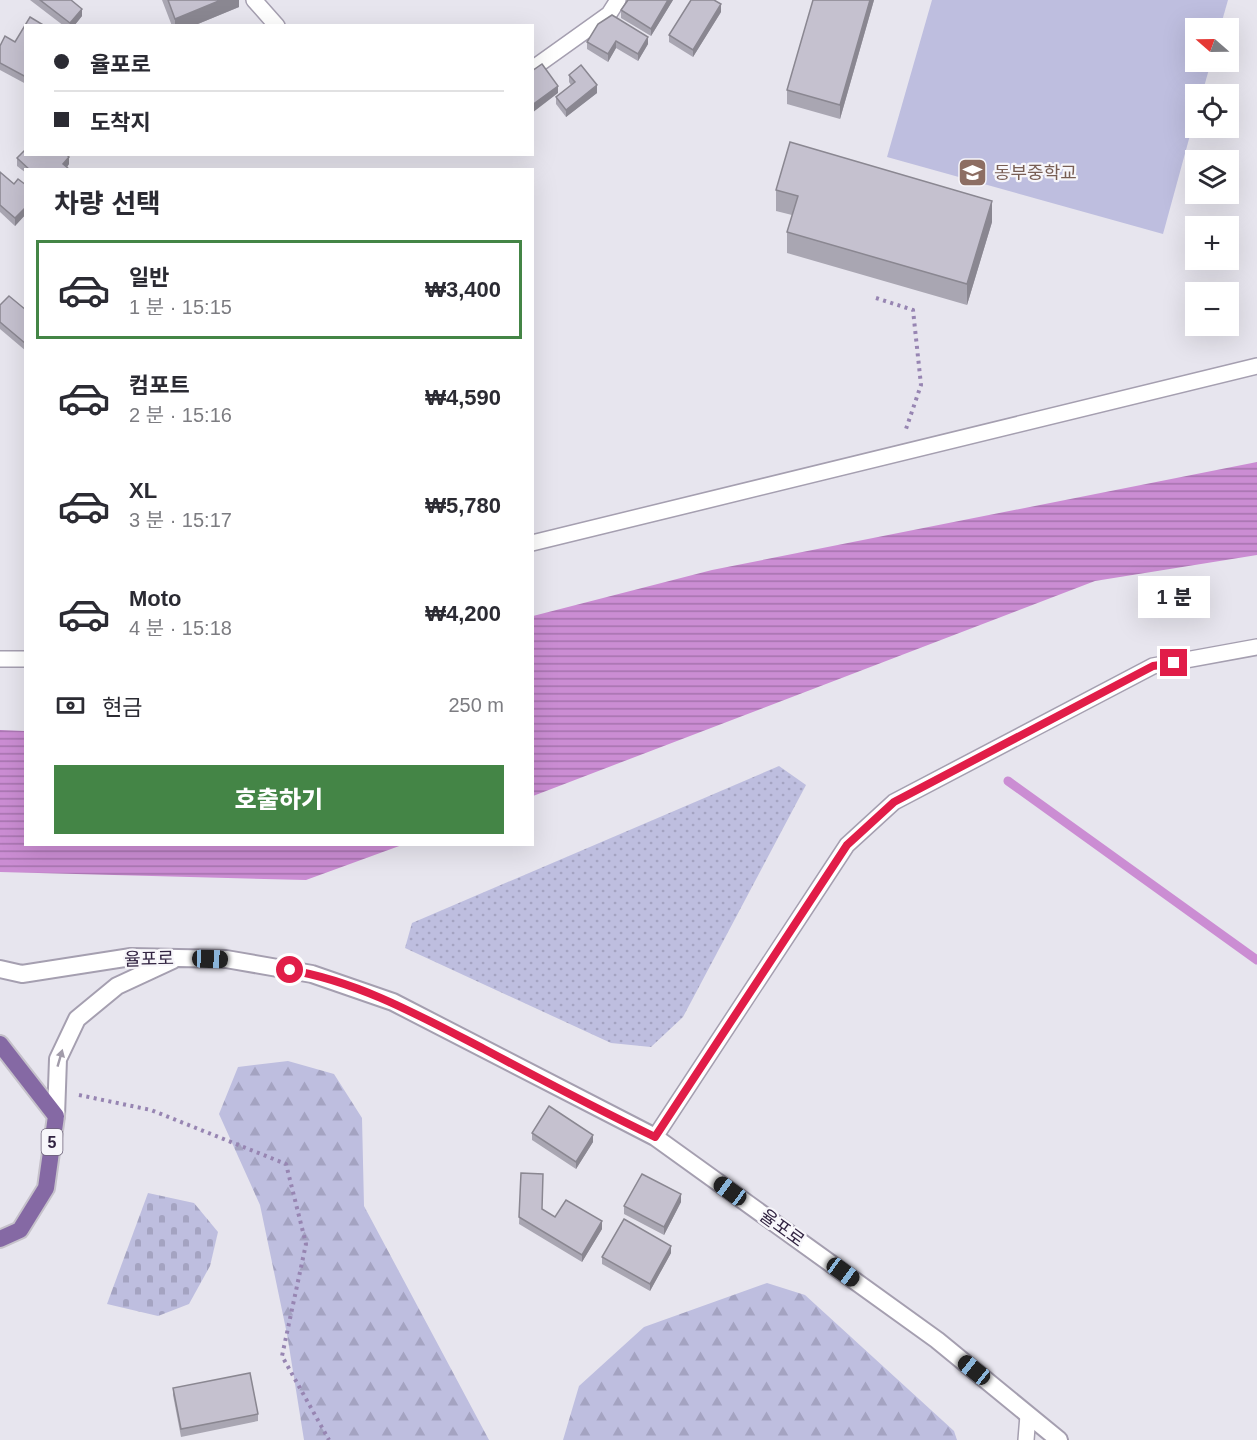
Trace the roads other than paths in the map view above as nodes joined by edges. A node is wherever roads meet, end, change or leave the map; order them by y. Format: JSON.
{"nodes":[{"id":1,"x":254,"y":0,"type":"edge"},
{"id":2,"x":618,"y":0,"type":"edge"},
{"id":3,"x":275,"y":24,"type":"edge"},
{"id":4,"x":534,"y":68,"type":"edge"},
{"id":5,"x":1257,"y":366,"type":"edge"},
{"id":6,"x":534,"y":543,"type":"edge"},
{"id":7,"x":1257,"y":647,"type":"edge"},
{"id":8,"x":0,"y":658,"type":"edge"},
{"id":9,"x":24,"y":659,"type":"edge"},
{"id":10,"x":177,"y":958,"type":"junction"},
{"id":11,"x":0,"y":969,"type":"edge"},
{"id":12,"x":0,"y":1044,"type":"edge"},
{"id":13,"x":56,"y":1116,"type":"junction"},
{"id":14,"x":655,"y":1137,"type":"junction"},
{"id":15,"x":0,"y":1239,"type":"edge"},
{"id":16,"x":1028,"y":1415,"type":"junction"},
{"id":17,"x":1026,"y":1440,"type":"edge"},
{"id":18,"x":1059,"y":1440,"type":"edge"}],
"edges":[{"from":1,"to":3,"type":"lane"},
{"from":2,"to":4,"type":"lane"},
{"from":5,"to":6,"type":"lane"},
{"from":7,"to":14,"type":"lane"},
{"from":8,"to":9,"type":"lane"},
{"from":10,"to":11,"type":"street","name":"율포로"},
{"from":13,"to":10,"type":"street","one_way":true},
{"from":10,"to":14,"type":"street","name":"율포로"},
{"from":12,"to":13,"type":"main road","number":"5"},
{"from":13,"to":15,"type":"main road","number":"5"},
{"from":14,"to":16,"type":"street","name":"율포로"},
{"from":16,"to":17,"type":"lane"},
{"from":16,"to":18,"type":"street","name":"율포로"}]}
